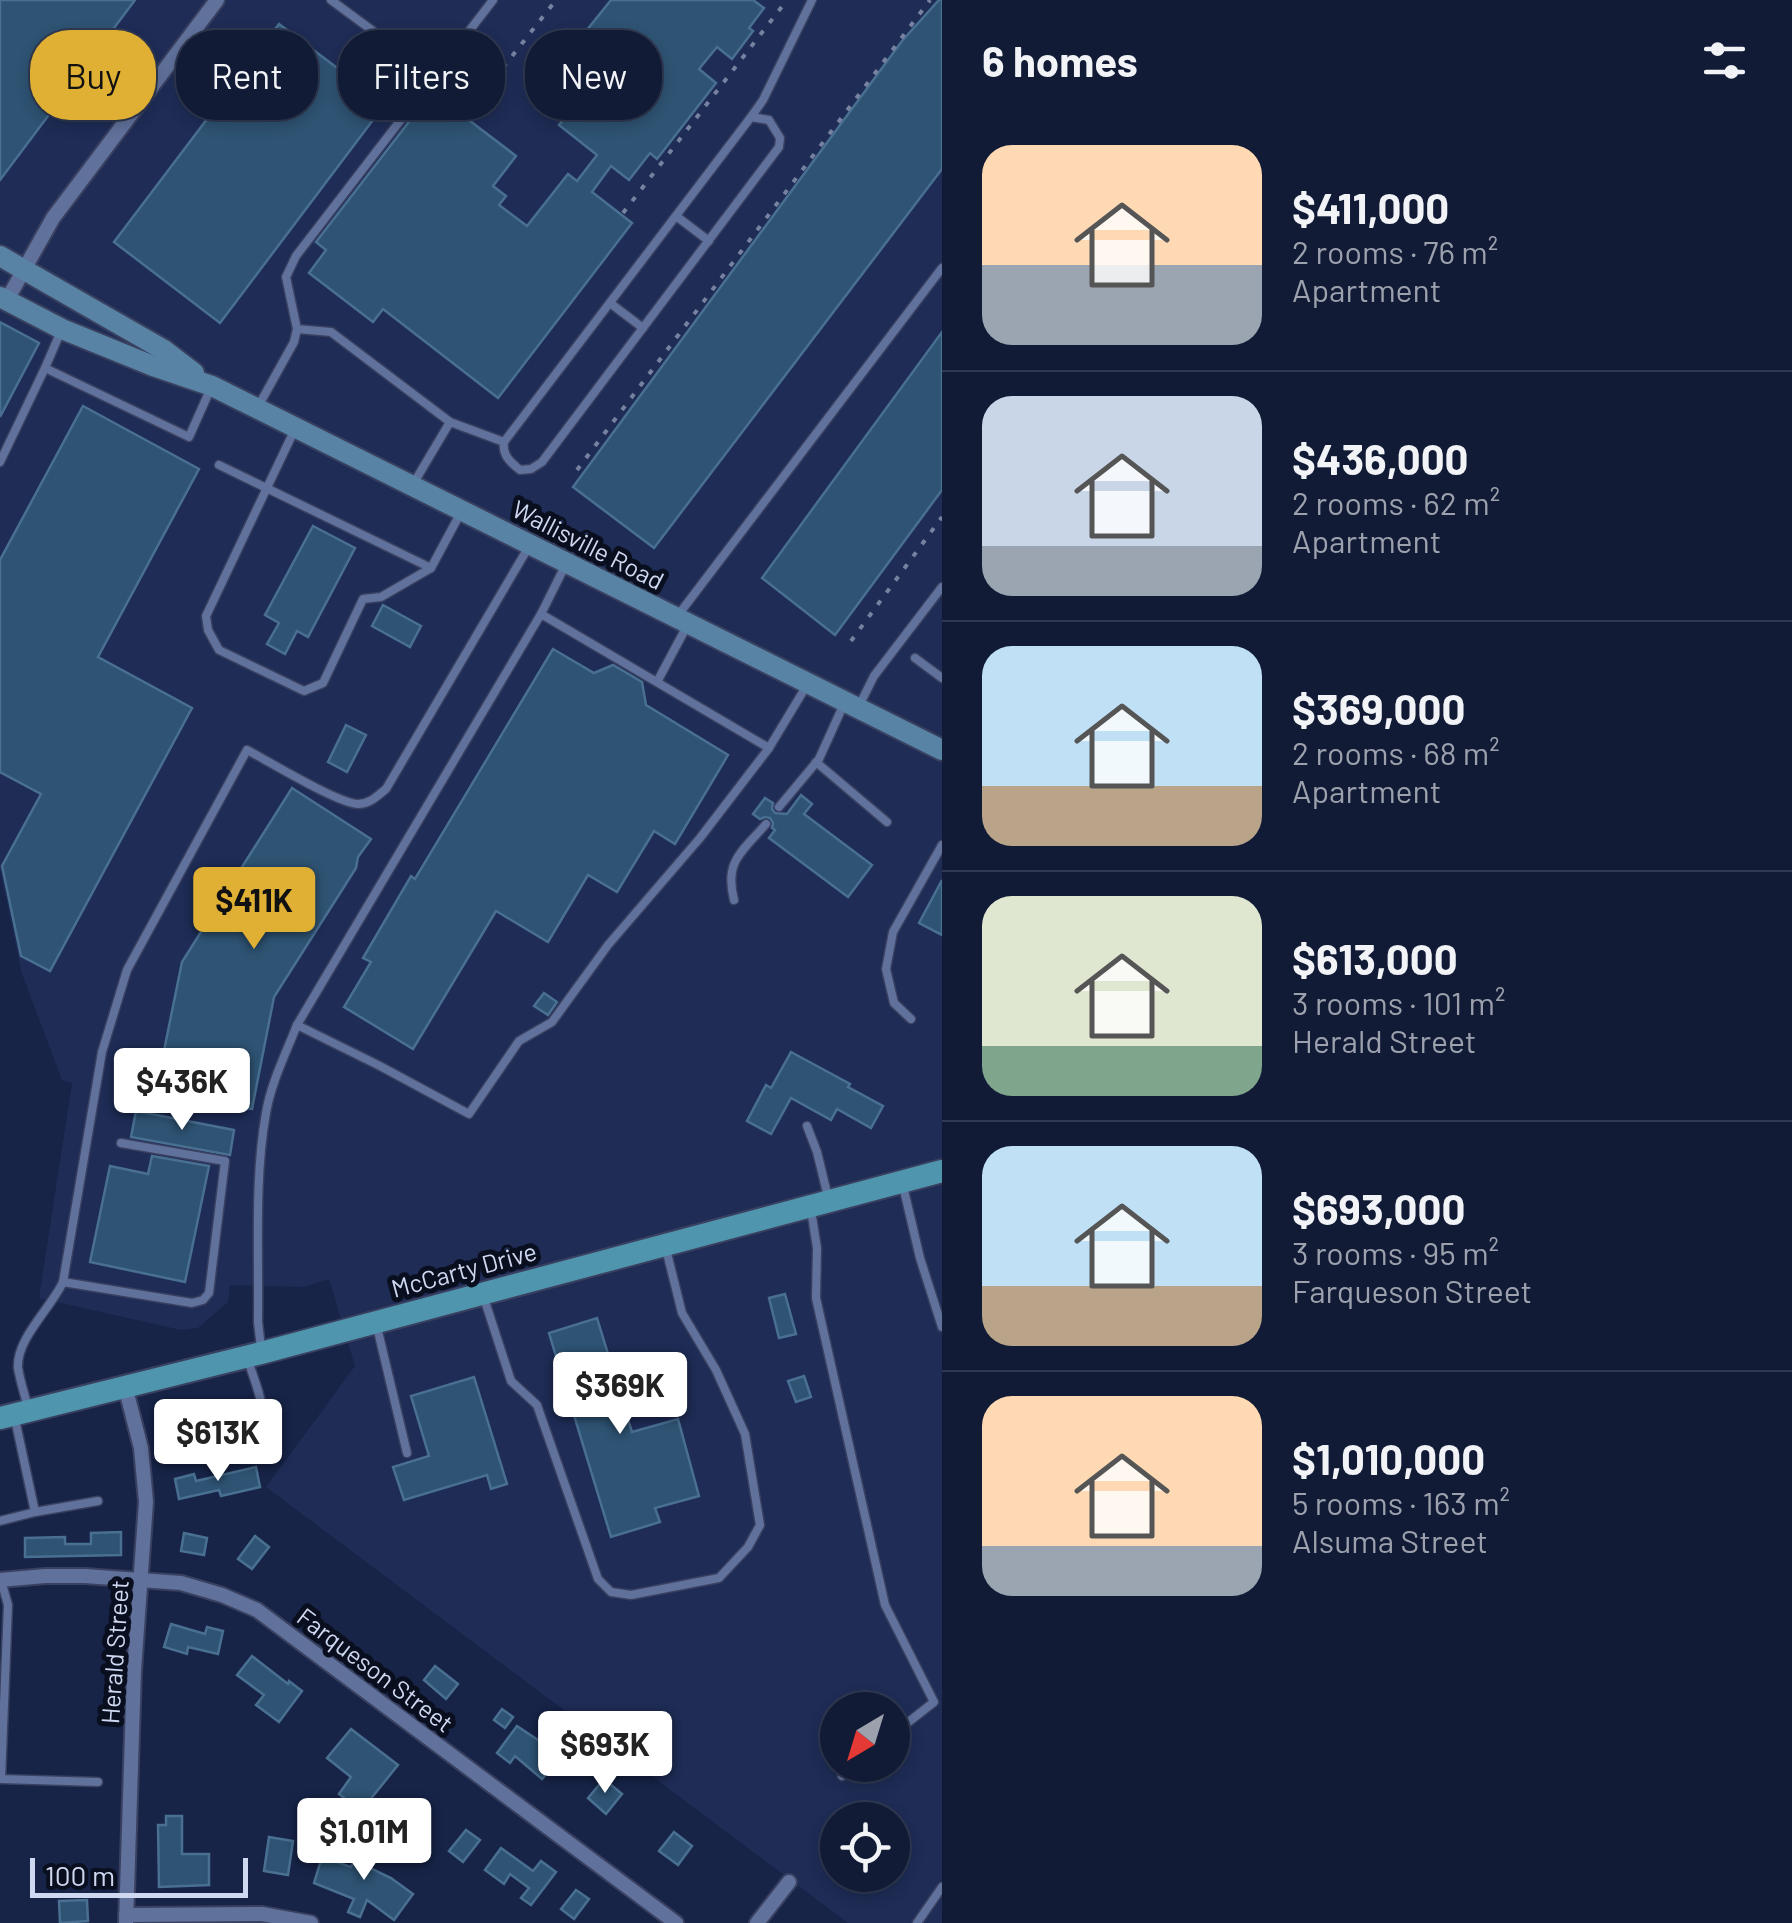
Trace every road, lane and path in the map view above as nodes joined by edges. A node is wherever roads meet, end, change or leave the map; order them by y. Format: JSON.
{"nodes":[{"id":1,"x":217,"y":0,"type":"edge"},
{"id":2,"x":332,"y":0,"type":"edge"},
{"id":3,"x":493,"y":0,"type":"edge"},
{"id":4,"x":812,"y":0,"type":"edge"},
{"id":5,"x":372,"y":30,"type":"edge"},
{"id":6,"x":752,"y":117,"type":"junction"},
{"id":7,"x":676,"y":216,"type":"junction"},
{"id":8,"x":708,"y":241,"type":"junction"},
{"id":9,"x":0,"y":256,"type":"edge"},
{"id":10,"x":942,"y":268,"type":"edge"},
{"id":11,"x":24,"y":270,"type":"junction"},
{"id":12,"x":4,"y":299,"type":"edge"},
{"id":13,"x":610,"y":303,"type":"junction"},
{"id":14,"x":643,"y":328,"type":"junction"},
{"id":15,"x":62,"y":329,"type":"junction"},
{"id":16,"x":297,"y":329,"type":"junction"},
{"id":17,"x":46,"y":368,"type":"junction"},
{"id":18,"x":212,"y":386,"type":"junction"},
{"id":19,"x":258,"y":408,"type":"junction"},
{"id":20,"x":450,"y":422,"type":"junction"},
{"id":21,"x":296,"y":428,"type":"junction"},
{"id":22,"x":504,"y":442,"type":"junction"},
{"id":23,"x":0,"y":462,"type":"edge"},
{"id":24,"x":219,"y":466,"type":"dead end"},
{"id":25,"x":412,"y":486,"type":"junction"},
{"id":26,"x":267,"y":488,"type":"junction"},
{"id":27,"x":462,"y":510,"type":"junction"},
{"id":28,"x":530,"y":544,"type":"junction"},
{"id":29,"x":567,"y":563,"type":"junction"},
{"id":30,"x":431,"y":568,"type":"junction"},
{"id":31,"x":942,"y":587,"type":"edge"},
{"id":32,"x":541,"y":614,"type":"junction"},
{"id":33,"x":682,"y":620,"type":"junction"},
{"id":34,"x":915,"y":658,"type":"dead end"},
{"id":35,"x":942,"y":678,"type":"edge"},
{"id":36,"x":657,"y":682,"type":"junction"},
{"id":37,"x":808,"y":684,"type":"junction"},
{"id":38,"x":852,"y":705,"type":"junction"},
{"id":39,"x":769,"y":748,"type":"junction"},
{"id":40,"x":942,"y":750,"type":"edge"},
{"id":41,"x":816,"y":762,"type":"junction"},
{"id":42,"x":778,"y":808,"type":"dead end"},
{"id":43,"x":888,"y":822,"type":"dead end"},
{"id":44,"x":766,"y":824,"type":"dead end"},
{"id":45,"x":942,"y":845,"type":"edge"},
{"id":46,"x":734,"y":900,"type":"dead end"},
{"id":47,"x":911,"y":1018,"type":"dead end"},
{"id":48,"x":298,"y":1026,"type":"junction"},
{"id":49,"x":806,"y":1126,"type":"dead end"},
{"id":50,"x":121,"y":1143,"type":"dead end"},
{"id":51,"x":942,"y":1171,"type":"edge"},
{"id":52,"x":902,"y":1181,"type":"junction"},
{"id":53,"x":820,"y":1204,"type":"junction"},
{"id":54,"x":665,"y":1245,"type":"junction"},
{"id":55,"x":63,"y":1282,"type":"junction"},
{"id":56,"x":483,"y":1294,"type":"junction"},
{"id":57,"x":376,"y":1322,"type":"junction"},
{"id":58,"x":942,"y":1326,"type":"edge"},
{"id":59,"x":254,"y":1354,"type":"junction"},
{"id":60,"x":125,"y":1386,"type":"junction"},
{"id":61,"x":14,"y":1414,"type":"edge"},
{"id":62,"x":407,"y":1453,"type":"dead end"},
{"id":63,"x":178,"y":1454,"type":"dead end"},
{"id":64,"x":98,"y":1501,"type":"dead end"},
{"id":65,"x":35,"y":1512,"type":"junction"},
{"id":66,"x":0,"y":1520,"type":"edge"},
{"id":67,"x":1,"y":1580,"type":"edge"},
{"id":68,"x":142,"y":1581,"type":"junction"},
{"id":69,"x":942,"y":1694,"type":"edge"},
{"id":70,"x":934,"y":1702,"type":"junction"},
{"id":71,"x":910,"y":1721,"type":"edge"},
{"id":72,"x":98,"y":1782,"type":"dead end"},
{"id":73,"x":789,"y":1882,"type":"dead end"},
{"id":74,"x":942,"y":1886,"type":"edge"},
{"id":75,"x":126,"y":1919,"type":"edge"},
{"id":76,"x":311,"y":1923,"type":"edge"},
{"id":77,"x":676,"y":1923,"type":"edge"},
{"id":78,"x":757,"y":1923,"type":"edge"},
{"id":79,"x":917,"y":1923,"type":"edge"}],
"edges":[{"from":1,"to":11,"type":"street"},
{"from":2,"to":5,"type":"lane"},
{"from":3,"to":16,"type":"lane"},
{"from":4,"to":6,"type":"lane"},
{"from":6,"to":7,"type":"lane"},
{"from":6,"to":8,"type":"lane"},
{"from":7,"to":8,"type":"lane"},
{"from":7,"to":13,"type":"lane"},
{"from":8,"to":14,"type":"lane"},
{"from":9,"to":11,"type":"main road","name":"Wallisville Road"},
{"from":10,"to":33,"type":"lane"},
{"from":11,"to":12,"type":"street"},
{"from":11,"to":18,"type":"main road","name":"Wallisville Road"},
{"from":12,"to":15,"type":"main road","name":"Wallisville Road"},
{"from":13,"to":14,"type":"lane"},
{"from":13,"to":22,"type":"lane"},
{"from":14,"to":22,"type":"lane"},
{"from":15,"to":17,"type":"lane"},
{"from":15,"to":18,"type":"main road","name":"Wallisville Road"},
{"from":16,"to":19,"type":"lane"},
{"from":16,"to":20,"type":"lane"},
{"from":17,"to":18,"type":"lane"},
{"from":17,"to":23,"type":"lane"},
{"from":18,"to":19,"type":"main road","name":"Wallisville Road"},
{"from":19,"to":21,"type":"main road","name":"Wallisville Road"},
{"from":20,"to":22,"type":"lane"},
{"from":20,"to":25,"type":"lane"},
{"from":21,"to":25,"type":"main road","name":"Wallisville Road"},
{"from":21,"to":26,"type":"lane"},
{"from":24,"to":26,"type":"lane"},
{"from":25,"to":27,"type":"main road","name":"Wallisville Road"},
{"from":26,"to":30,"type":"lane"},
{"from":26,"to":30,"type":"lane"},
{"from":27,"to":28,"type":"main road","name":"Wallisville Road"},
{"from":27,"to":30,"type":"lane"},
{"from":28,"to":29,"type":"main road","name":"Wallisville Road"},
{"from":28,"to":55,"type":"lane"},
{"from":29,"to":32,"type":"lane"},
{"from":29,"to":33,"type":"main road","name":"Wallisville Road"},
{"from":31,"to":38,"type":"lane"},
{"from":32,"to":36,"type":"lane"},
{"from":32,"to":48,"type":"lane"},
{"from":33,"to":36,"type":"lane"},
{"from":33,"to":37,"type":"main road","name":"Wallisville Road"},
{"from":34,"to":35,"type":"lane"},
{"from":36,"to":39,"type":"lane"},
{"from":37,"to":38,"type":"main road","name":"Wallisville Road"},
{"from":37,"to":39,"type":"lane"},
{"from":38,"to":40,"type":"main road","name":"Wallisville Road"},
{"from":38,"to":41,"type":"lane"},
{"from":39,"to":48,"type":"lane"},
{"from":41,"to":42,"type":"lane"},
{"from":41,"to":43,"type":"lane"},
{"from":44,"to":46,"type":"lane"},
{"from":45,"to":47,"type":"lane"},
{"from":48,"to":59,"type":"lane"},
{"from":49,"to":53,"type":"lane"},
{"from":50,"to":55,"type":"lane"},
{"from":51,"to":52,"type":"main road","name":"McCarty Drive"},
{"from":52,"to":53,"type":"main road","name":"McCarty Drive"},
{"from":52,"to":58,"type":"lane"},
{"from":53,"to":54,"type":"main road","name":"McCarty Drive"},
{"from":53,"to":70,"type":"lane"},
{"from":54,"to":56,"type":"main road","name":"McCarty Drive"},
{"from":54,"to":56,"type":"lane"},
{"from":55,"to":61,"type":"lane"},
{"from":56,"to":57,"type":"main road","name":"McCarty Drive"},
{"from":57,"to":59,"type":"main road","name":"McCarty Drive"},
{"from":57,"to":62,"type":"lane"},
{"from":59,"to":60,"type":"main road","name":"McCarty Drive"},
{"from":59,"to":63,"type":"lane"},
{"from":60,"to":61,"type":"main road","name":"McCarty Drive"},
{"from":60,"to":68,"type":"street","name":"Herald Street"},
{"from":61,"to":65,"type":"lane"},
{"from":64,"to":65,"type":"lane"},
{"from":65,"to":66,"type":"lane"},
{"from":67,"to":68,"type":"street","name":"Farqueson Street"},
{"from":67,"to":72,"type":"lane"},
{"from":68,"to":75,"type":"street","name":"Herald Street"},
{"from":68,"to":77,"type":"street","name":"Farqueson Street"},
{"from":69,"to":70,"type":"lane"},
{"from":70,"to":71,"type":"lane"},
{"from":73,"to":78,"type":"street"},
{"from":74,"to":79,"type":"lane"},
{"from":75,"to":76,"type":"street"}]}
